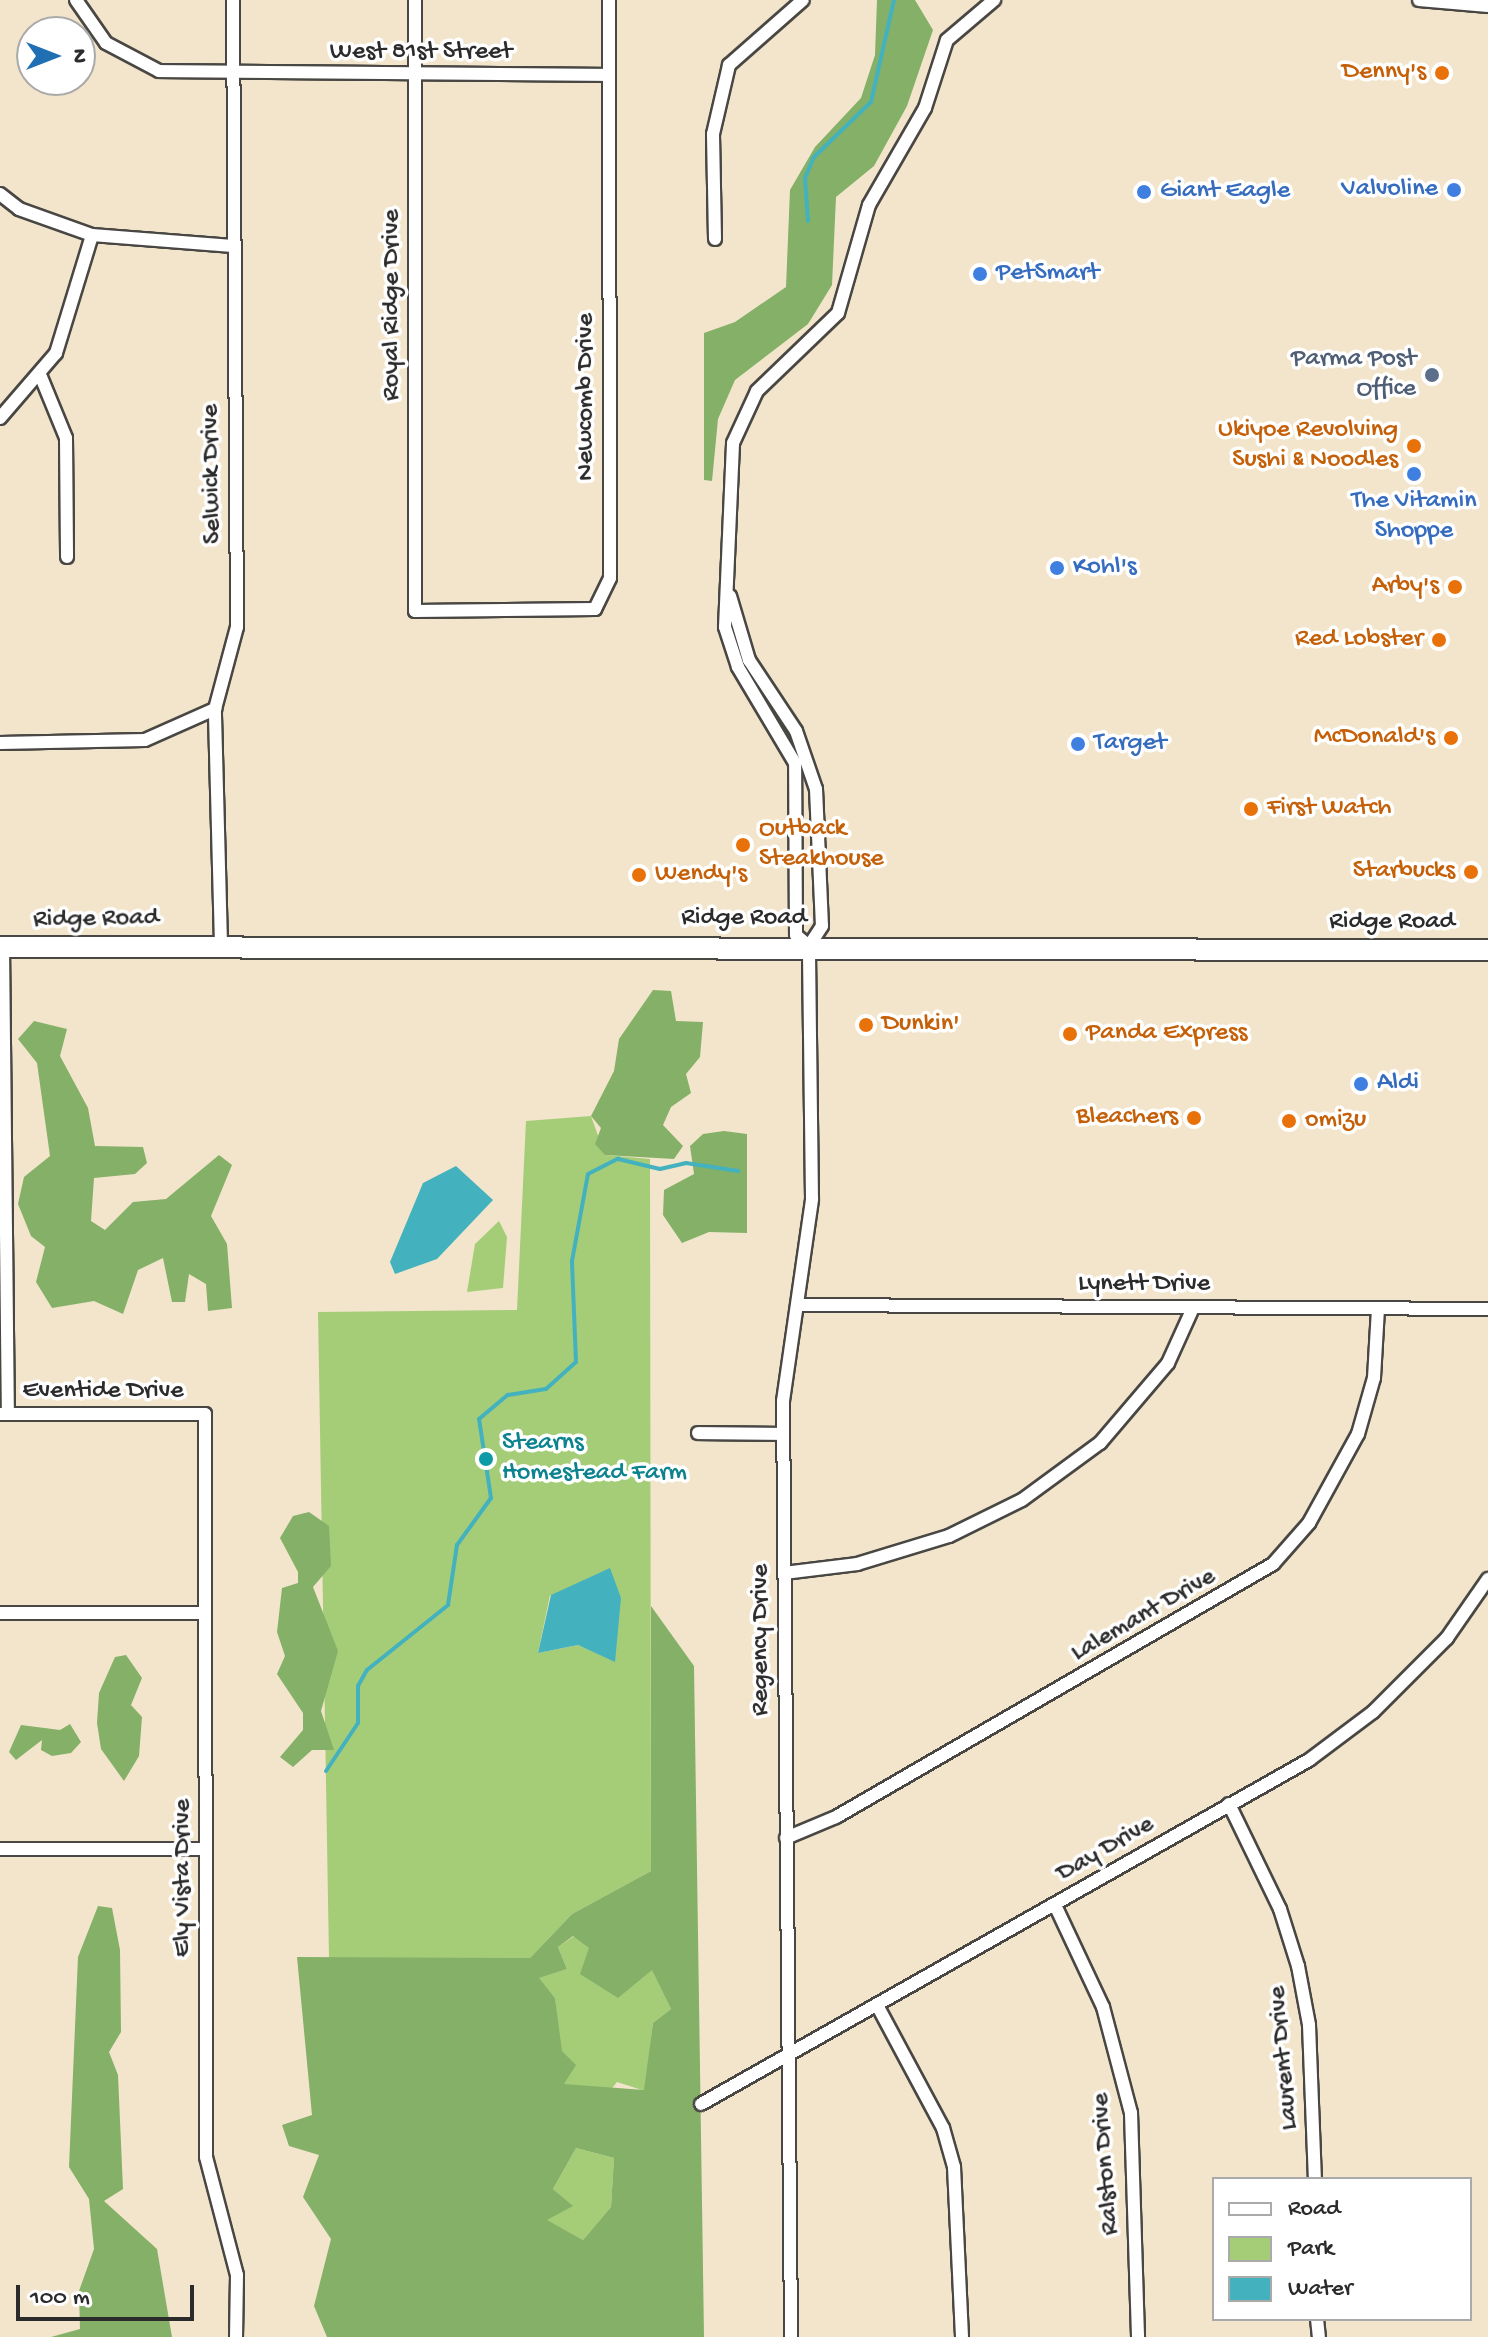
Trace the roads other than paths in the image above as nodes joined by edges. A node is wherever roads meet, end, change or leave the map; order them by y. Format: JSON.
{"nodes":[{"id":1,"x":76,"y":0,"type":"edge"},
{"id":2,"x":233,"y":0,"type":"edge"},
{"id":3,"x":415,"y":0,"type":"edge"},
{"id":4,"x":609,"y":0,"type":"edge"},
{"id":5,"x":803,"y":0,"type":"edge"},
{"id":6,"x":994,"y":0,"type":"edge"},
{"id":7,"x":1419,"y":0,"type":"edge"},
{"id":8,"x":1488,"y":6,"type":"edge"},
{"id":9,"x":233,"y":73,"type":"junction"},
{"id":10,"x":415,"y":75,"type":"junction"},
{"id":11,"x":609,"y":75,"type":"junction"},
{"id":12,"x":0,"y":194,"type":"edge"},
{"id":13,"x":92,"y":235,"type":"junction"},
{"id":14,"x":715,"y":239,"type":"dead end"},
{"id":15,"x":233,"y":246,"type":"junction"},
{"id":16,"x":41,"y":377,"type":"junction"},
{"id":17,"x":0,"y":418,"type":"edge"},
{"id":18,"x":67,"y":557,"type":"dead end"},
{"id":19,"x":730,"y":596,"type":"junction"},
{"id":20,"x":415,"y":611,"type":"joint"},
{"id":21,"x":215,"y":709,"type":"junction"},
{"id":22,"x":0,"y":743,"type":"edge"},
{"id":23,"x":221,"y":944,"type":"junction"},
{"id":24,"x":809,"y":946,"type":"junction"},
{"id":25,"x":2,"y":947,"type":"edge"},
{"id":26,"x":1488,"y":950,"type":"edge"},
{"id":27,"x":800,"y":1305,"type":"junction"},
{"id":28,"x":1193,"y":1308,"type":"junction"},
{"id":29,"x":1378,"y":1309,"type":"junction"},
{"id":30,"x":1488,"y":1309,"type":"edge"},
{"id":31,"x":4,"y":1414,"type":"edge"},
{"id":32,"x":205,"y":1414,"type":"joint"},
{"id":33,"x":698,"y":1433,"type":"dead end"},
{"id":34,"x":783,"y":1434,"type":"junction"},
{"id":35,"x":784,"y":1573,"type":"junction"},
{"id":36,"x":1488,"y":1579,"type":"edge"},
{"id":37,"x":0,"y":1613,"type":"edge"},
{"id":38,"x":205,"y":1613,"type":"junction"},
{"id":39,"x":1229,"y":1804,"type":"junction"},
{"id":40,"x":786,"y":1838,"type":"junction"},
{"id":41,"x":0,"y":1849,"type":"edge"},
{"id":42,"x":205,"y":1849,"type":"junction"},
{"id":43,"x":1055,"y":1905,"type":"junction"},
{"id":44,"x":877,"y":2005,"type":"junction"},
{"id":45,"x":790,"y":2054,"type":"junction"},
{"id":46,"x":701,"y":2104,"type":"dead end"},
{"id":47,"x":1315,"y":2177,"type":"edge"},
{"id":48,"x":236,"y":2337,"type":"edge"},
{"id":49,"x":791,"y":2337,"type":"edge"},
{"id":50,"x":962,"y":2337,"type":"edge"},
{"id":51,"x":1138,"y":2337,"type":"edge"}],
"edges":[{"from":1,"to":9,"type":"street","name":"West 81st Street"},
{"from":2,"to":9,"type":"street","name":"Selwick Drive"},
{"from":3,"to":10,"type":"street","name":"Royal Ridge Drive"},
{"from":4,"to":11,"type":"street","name":"Newcomb Drive"},
{"from":5,"to":14,"type":"street"},
{"from":6,"to":19,"type":"street"},
{"from":7,"to":8,"type":"street"},
{"from":9,"to":10,"type":"street","name":"West 81st Street"},
{"from":9,"to":15,"type":"street","name":"Selwick Drive"},
{"from":10,"to":11,"type":"street","name":"West 81st Street"},
{"from":10,"to":20,"type":"street","name":"Royal Ridge Drive"},
{"from":11,"to":20,"type":"street","name":"Newcomb Drive"},
{"from":12,"to":13,"type":"street"},
{"from":13,"to":15,"type":"street"},
{"from":13,"to":16,"type":"street"},
{"from":15,"to":21,"type":"street","name":"Selwick Drive"},
{"from":16,"to":17,"type":"street"},
{"from":16,"to":18,"type":"street"},
{"from":19,"to":24,"type":"street"},
{"from":19,"to":24,"type":"street"},
{"from":21,"to":22,"type":"street"},
{"from":21,"to":23,"type":"street","name":"Selwick Drive"},
{"from":23,"to":24,"type":"main road","name":"Ridge Road"},
{"from":23,"to":25,"type":"main road","name":"Ridge Road"},
{"from":24,"to":26,"type":"main road","name":"Ridge Road"},
{"from":24,"to":27,"type":"street","name":"Regency Drive"},
{"from":25,"to":31,"type":"street"},
{"from":27,"to":28,"type":"street","name":"Lynett Drive"},
{"from":27,"to":34,"type":"street","name":"Regency Drive"},
{"from":28,"to":29,"type":"street","name":"Lynett Drive"},
{"from":28,"to":35,"type":"street"},
{"from":29,"to":30,"type":"street","name":"Lynett Drive"},
{"from":29,"to":40,"type":"street","name":"Lalemant Drive"},
{"from":31,"to":32,"type":"street","name":"Eventide Drive"},
{"from":32,"to":38,"type":"street","name":"Ely Vista Drive"},
{"from":33,"to":34,"type":"street"},
{"from":34,"to":35,"type":"street","name":"Regency Drive"},
{"from":35,"to":40,"type":"street","name":"Regency Drive"},
{"from":36,"to":39,"type":"street","name":"Day Drive"},
{"from":37,"to":38,"type":"street"},
{"from":38,"to":42,"type":"street","name":"Ely Vista Drive"},
{"from":39,"to":43,"type":"street","name":"Day Drive"},
{"from":39,"to":47,"type":"street","name":"Laurent Drive"},
{"from":40,"to":45,"type":"street","name":"Regency Drive"},
{"from":41,"to":42,"type":"street"},
{"from":42,"to":48,"type":"street","name":"Ely Vista Drive"},
{"from":43,"to":44,"type":"street","name":"Day Drive"},
{"from":43,"to":51,"type":"street","name":"Ralston Drive"},
{"from":44,"to":45,"type":"street","name":"Day Drive"},
{"from":44,"to":50,"type":"street"},
{"from":45,"to":46,"type":"street","name":"Day Drive"},
{"from":45,"to":49,"type":"street","name":"Regency Drive"}]}
